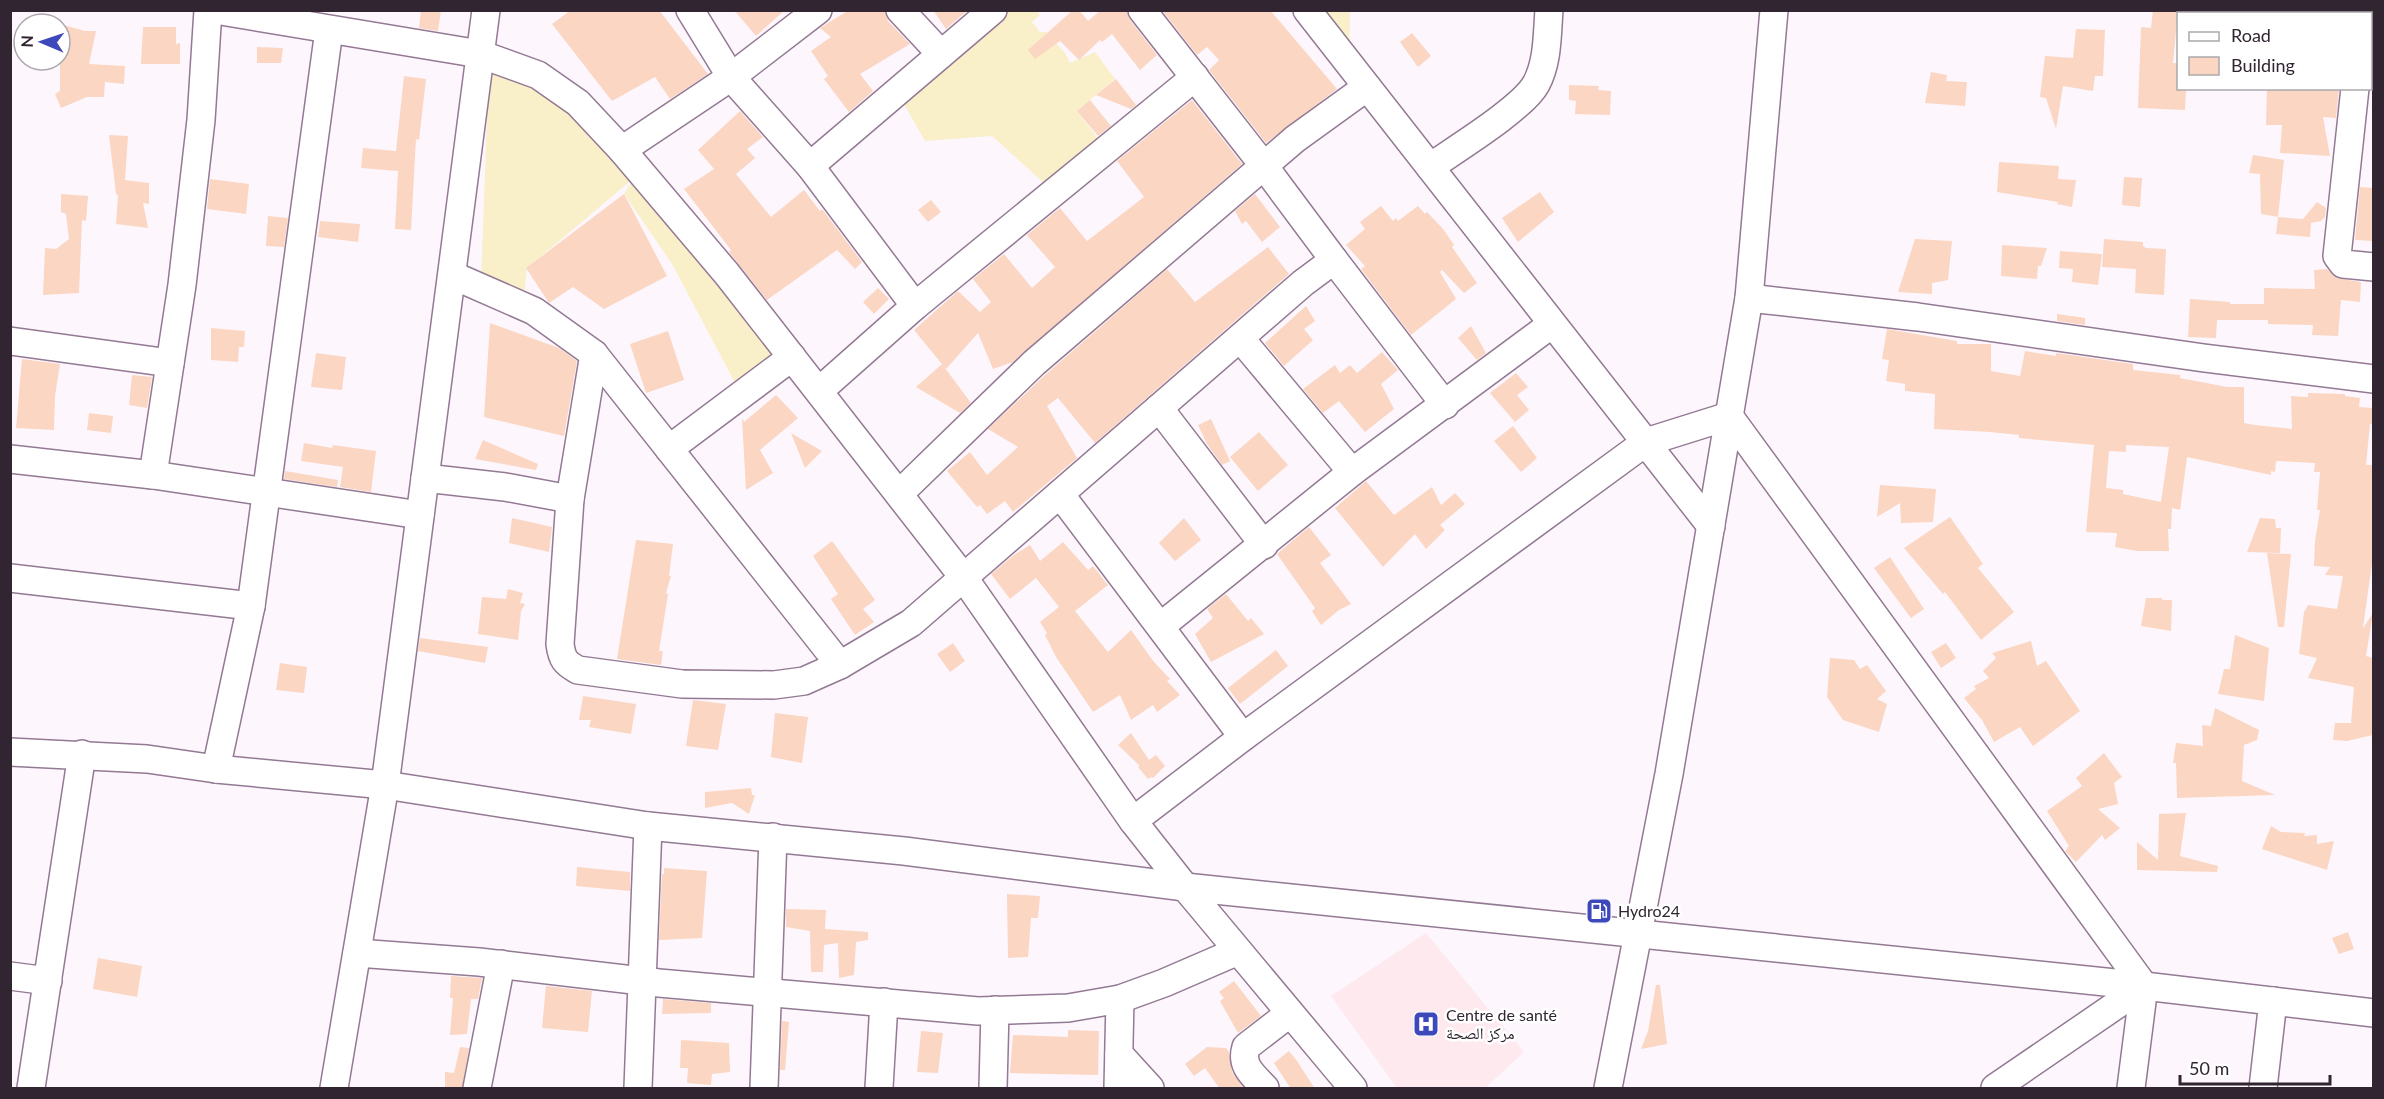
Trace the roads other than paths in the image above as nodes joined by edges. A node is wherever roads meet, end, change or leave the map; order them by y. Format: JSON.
{"nodes":[{"id":1,"x":208,"y":10,"type":"edge"},
{"id":2,"x":215,"y":10,"type":"edge"},
{"id":3,"x":486,"y":10,"type":"edge"},
{"id":4,"x":690,"y":10,"type":"edge"},
{"id":5,"x":818,"y":10,"type":"edge"},
{"id":6,"x":900,"y":10,"type":"edge"},
{"id":7,"x":993,"y":10,"type":"edge"},
{"id":8,"x":1142,"y":10,"type":"edge"},
{"id":9,"x":1307,"y":10,"type":"edge"},
{"id":10,"x":1550,"y":10,"type":"edge"},
{"id":11,"x":1774,"y":10,"type":"edge"},
{"id":12,"x":329,"y":30,"type":"junction"},
{"id":13,"x":480,"y":54,"type":"junction"},
{"id":14,"x":942,"y":54,"type":"junction"},
{"id":15,"x":731,"y":77,"type":"junction"},
{"id":16,"x":1195,"y":77,"type":"junction"},
{"id":17,"x":1367,"y":87,"type":"junction"},
{"id":18,"x":2355,"y":90,"type":"edge"},
{"id":19,"x":622,"y":150,"type":"junction"},
{"id":20,"x":810,"y":166,"type":"junction"},
{"id":21,"x":1264,"y":166,"type":"junction"},
{"id":22,"x":1430,"y":167,"type":"junction"},
{"id":23,"x":1334,"y":260,"type":"junction"},
{"id":24,"x":2373,"y":267,"type":"edge"},
{"id":25,"x":452,"y":275,"type":"junction"},
{"id":26,"x":1749,"y":298,"type":"junction"},
{"id":27,"x":915,"y":306,"type":"junction"},
{"id":28,"x":1552,"y":324,"type":"junction"},
{"id":29,"x":1240,"y":338,"type":"junction"},
{"id":30,"x":10,"y":341,"type":"edge"},
{"id":31,"x":594,"y":354,"type":"junction"},
{"id":32,"x":792,"y":357,"type":"junction"},
{"id":33,"x":170,"y":363,"type":"junction"},
{"id":34,"x":2373,"y":379,"type":"edge"},
{"id":35,"x":819,"y":391,"type":"junction"},
{"id":36,"x":1445,"y":405,"type":"junction"},
{"id":37,"x":1159,"y":408,"type":"junction"},
{"id":38,"x":1729,"y":416,"type":"junction"},
{"id":39,"x":1646,"y":442,"type":"junction"},
{"id":40,"x":669,"y":449,"type":"junction"},
{"id":41,"x":10,"y":459,"type":"edge"},
{"id":42,"x":1352,"y":472,"type":"junction"},
{"id":43,"x":153,"y":475,"type":"junction"},
{"id":44,"x":425,"y":478,"type":"junction"},
{"id":45,"x":267,"y":493,"type":"junction"},
{"id":46,"x":899,"y":494,"type":"junction"},
{"id":47,"x":1060,"y":494,"type":"junction"},
{"id":48,"x":570,"y":499,"type":"junction"},
{"id":49,"x":420,"y":515,"type":"junction"},
{"id":50,"x":1711,"y":526,"type":"junction"},
{"id":51,"x":1264,"y":545,"type":"junction"},
{"id":52,"x":10,"y":578,"type":"edge"},
{"id":53,"x":964,"y":578,"type":"junction"},
{"id":54,"x":252,"y":606,"type":"junction"},
{"id":55,"x":1161,"y":626,"type":"junction"},
{"id":56,"x":840,"y":665,"type":"junction"},
{"id":57,"x":1243,"y":737,"type":"junction"},
{"id":58,"x":10,"y":752,"type":"edge"},
{"id":59,"x":82,"y":754,"type":"junction"},
{"id":60,"x":216,"y":770,"type":"junction"},
{"id":61,"x":385,"y":785,"type":"junction"},
{"id":62,"x":1133,"y":821,"type":"junction"},
{"id":63,"x":648,"y":826,"type":"junction"},
{"id":64,"x":773,"y":837,"type":"junction"},
{"id":65,"x":1185,"y":887,"type":"junction"},
{"id":66,"x":1638,"y":934,"type":"junction"},
{"id":67,"x":1238,"y":951,"type":"junction"},
{"id":68,"x":357,"y":953,"type":"junction"},
{"id":69,"x":501,"y":964,"type":"junction"},
{"id":70,"x":10,"y":976,"type":"edge"},
{"id":71,"x":48,"y":981,"type":"junction"},
{"id":72,"x":640,"y":981,"type":"junction"},
{"id":73,"x":2144,"y":986,"type":"junction"},
{"id":74,"x":768,"y":992,"type":"junction"},
{"id":75,"x":1120,"y":999,"type":"junction"},
{"id":76,"x":2273,"y":1001,"type":"junction"},
{"id":77,"x":884,"y":1002,"type":"junction"},
{"id":78,"x":2373,"y":1007,"type":"edge"},
{"id":79,"x":995,"y":1010,"type":"junction"},
{"id":80,"x":1290,"y":1013,"type":"junction"},
{"id":81,"x":1119,"y":1054,"type":"junction"},
{"id":82,"x":32,"y":1089,"type":"edge"},
{"id":83,"x":334,"y":1089,"type":"edge"},
{"id":84,"x":477,"y":1089,"type":"edge"},
{"id":85,"x":638,"y":1089,"type":"edge"},
{"id":86,"x":764,"y":1089,"type":"edge"},
{"id":87,"x":879,"y":1089,"type":"edge"},
{"id":88,"x":993,"y":1089,"type":"edge"},
{"id":89,"x":1118,"y":1089,"type":"edge"},
{"id":90,"x":1150,"y":1089,"type":"edge"},
{"id":91,"x":1265,"y":1089,"type":"edge"},
{"id":92,"x":1353,"y":1089,"type":"edge"},
{"id":93,"x":1608,"y":1089,"type":"edge"},
{"id":94,"x":1995,"y":1089,"type":"edge"},
{"id":95,"x":2131,"y":1089,"type":"edge"},
{"id":96,"x":2263,"y":1089,"type":"edge"}],
"edges":[{"from":1,"to":33,"type":"street"},
{"from":2,"to":12,"type":"street"},
{"from":3,"to":13,"type":"street"},
{"from":4,"to":15,"type":"street"},
{"from":5,"to":15,"type":"street"},
{"from":6,"to":14,"type":"street"},
{"from":7,"to":14,"type":"street"},
{"from":8,"to":16,"type":"street"},
{"from":9,"to":17,"type":"street"},
{"from":10,"to":22,"type":"street"},
{"from":11,"to":26,"type":"street"},
{"from":12,"to":13,"type":"street"},
{"from":12,"to":45,"type":"street"},
{"from":13,"to":19,"type":"street"},
{"from":13,"to":25,"type":"street"},
{"from":14,"to":20,"type":"street"},
{"from":15,"to":19,"type":"street"},
{"from":15,"to":20,"type":"street"},
{"from":16,"to":21,"type":"street"},
{"from":16,"to":27,"type":"street"},
{"from":17,"to":21,"type":"street"},
{"from":17,"to":22,"type":"street"},
{"from":18,"to":24,"type":"street"},
{"from":19,"to":32,"type":"street"},
{"from":20,"to":27,"type":"street"},
{"from":21,"to":23,"type":"street"},
{"from":21,"to":46,"type":"street"},
{"from":22,"to":28,"type":"street"},
{"from":23,"to":29,"type":"street"},
{"from":23,"to":36,"type":"street"},
{"from":25,"to":31,"type":"street"},
{"from":25,"to":44,"type":"street"},
{"from":26,"to":34,"type":"street"},
{"from":26,"to":38,"type":"street"},
{"from":27,"to":35,"type":"street"},
{"from":28,"to":36,"type":"street"},
{"from":28,"to":39,"type":"street"},
{"from":29,"to":37,"type":"street"},
{"from":29,"to":42,"type":"street"},
{"from":30,"to":33,"type":"street"},
{"from":31,"to":40,"type":"street"},
{"from":31,"to":48,"type":"street"},
{"from":32,"to":35,"type":"street"},
{"from":32,"to":40,"type":"street"},
{"from":33,"to":43,"type":"street"},
{"from":35,"to":46,"type":"street"},
{"from":36,"to":42,"type":"street"},
{"from":37,"to":47,"type":"street"},
{"from":37,"to":51,"type":"street"},
{"from":38,"to":39,"type":"street"},
{"from":38,"to":50,"type":"street"},
{"from":38,"to":73,"type":"street"},
{"from":39,"to":50,"type":"street"},
{"from":39,"to":57,"type":"street"},
{"from":40,"to":56,"type":"street"},
{"from":41,"to":43,"type":"street"},
{"from":42,"to":51,"type":"street"},
{"from":43,"to":45,"type":"street"},
{"from":44,"to":48,"type":"street"},
{"from":44,"to":49,"type":"street"},
{"from":45,"to":49,"type":"street"},
{"from":45,"to":54,"type":"street"},
{"from":46,"to":53,"type":"street"},
{"from":47,"to":53,"type":"street"},
{"from":47,"to":55,"type":"street"},
{"from":48,"to":56,"type":"street"},
{"from":49,"to":61,"type":"street"},
{"from":50,"to":66,"type":"street"},
{"from":51,"to":55,"type":"street"},
{"from":52,"to":54,"type":"street"},
{"from":53,"to":56,"type":"street"},
{"from":53,"to":62,"type":"street"},
{"from":54,"to":60,"type":"street"},
{"from":55,"to":57,"type":"street"},
{"from":57,"to":62,"type":"street"},
{"from":58,"to":59,"type":"street"},
{"from":59,"to":60,"type":"street"},
{"from":59,"to":71,"type":"street"},
{"from":60,"to":61,"type":"street"},
{"from":61,"to":63,"type":"street"},
{"from":61,"to":68,"type":"street"},
{"from":62,"to":65,"type":"street"},
{"from":63,"to":64,"type":"street"},
{"from":63,"to":72,"type":"street"},
{"from":64,"to":65,"type":"street"},
{"from":64,"to":74,"type":"street"},
{"from":65,"to":66,"type":"street"},
{"from":65,"to":67,"type":"street"},
{"from":66,"to":73,"type":"street"},
{"from":66,"to":93,"type":"street"},
{"from":67,"to":75,"type":"street"},
{"from":67,"to":80,"type":"street"},
{"from":68,"to":69,"type":"street"},
{"from":68,"to":83,"type":"street"},
{"from":69,"to":72,"type":"street"},
{"from":69,"to":84,"type":"street"},
{"from":70,"to":71,"type":"street"},
{"from":71,"to":82,"type":"street"},
{"from":72,"to":74,"type":"street"},
{"from":72,"to":85,"type":"street"},
{"from":73,"to":76,"type":"street"},
{"from":73,"to":94,"type":"street"},
{"from":73,"to":95,"type":"street"},
{"from":74,"to":77,"type":"street"},
{"from":74,"to":86,"type":"street"},
{"from":75,"to":79,"type":"street"},
{"from":75,"to":81,"type":"street"},
{"from":76,"to":78,"type":"street"},
{"from":76,"to":96,"type":"street"},
{"from":77,"to":79,"type":"street"},
{"from":77,"to":87,"type":"street"},
{"from":79,"to":88,"type":"street"},
{"from":80,"to":91,"type":"street"},
{"from":80,"to":92,"type":"street"},
{"from":81,"to":89,"type":"street"},
{"from":81,"to":90,"type":"street"}]}
